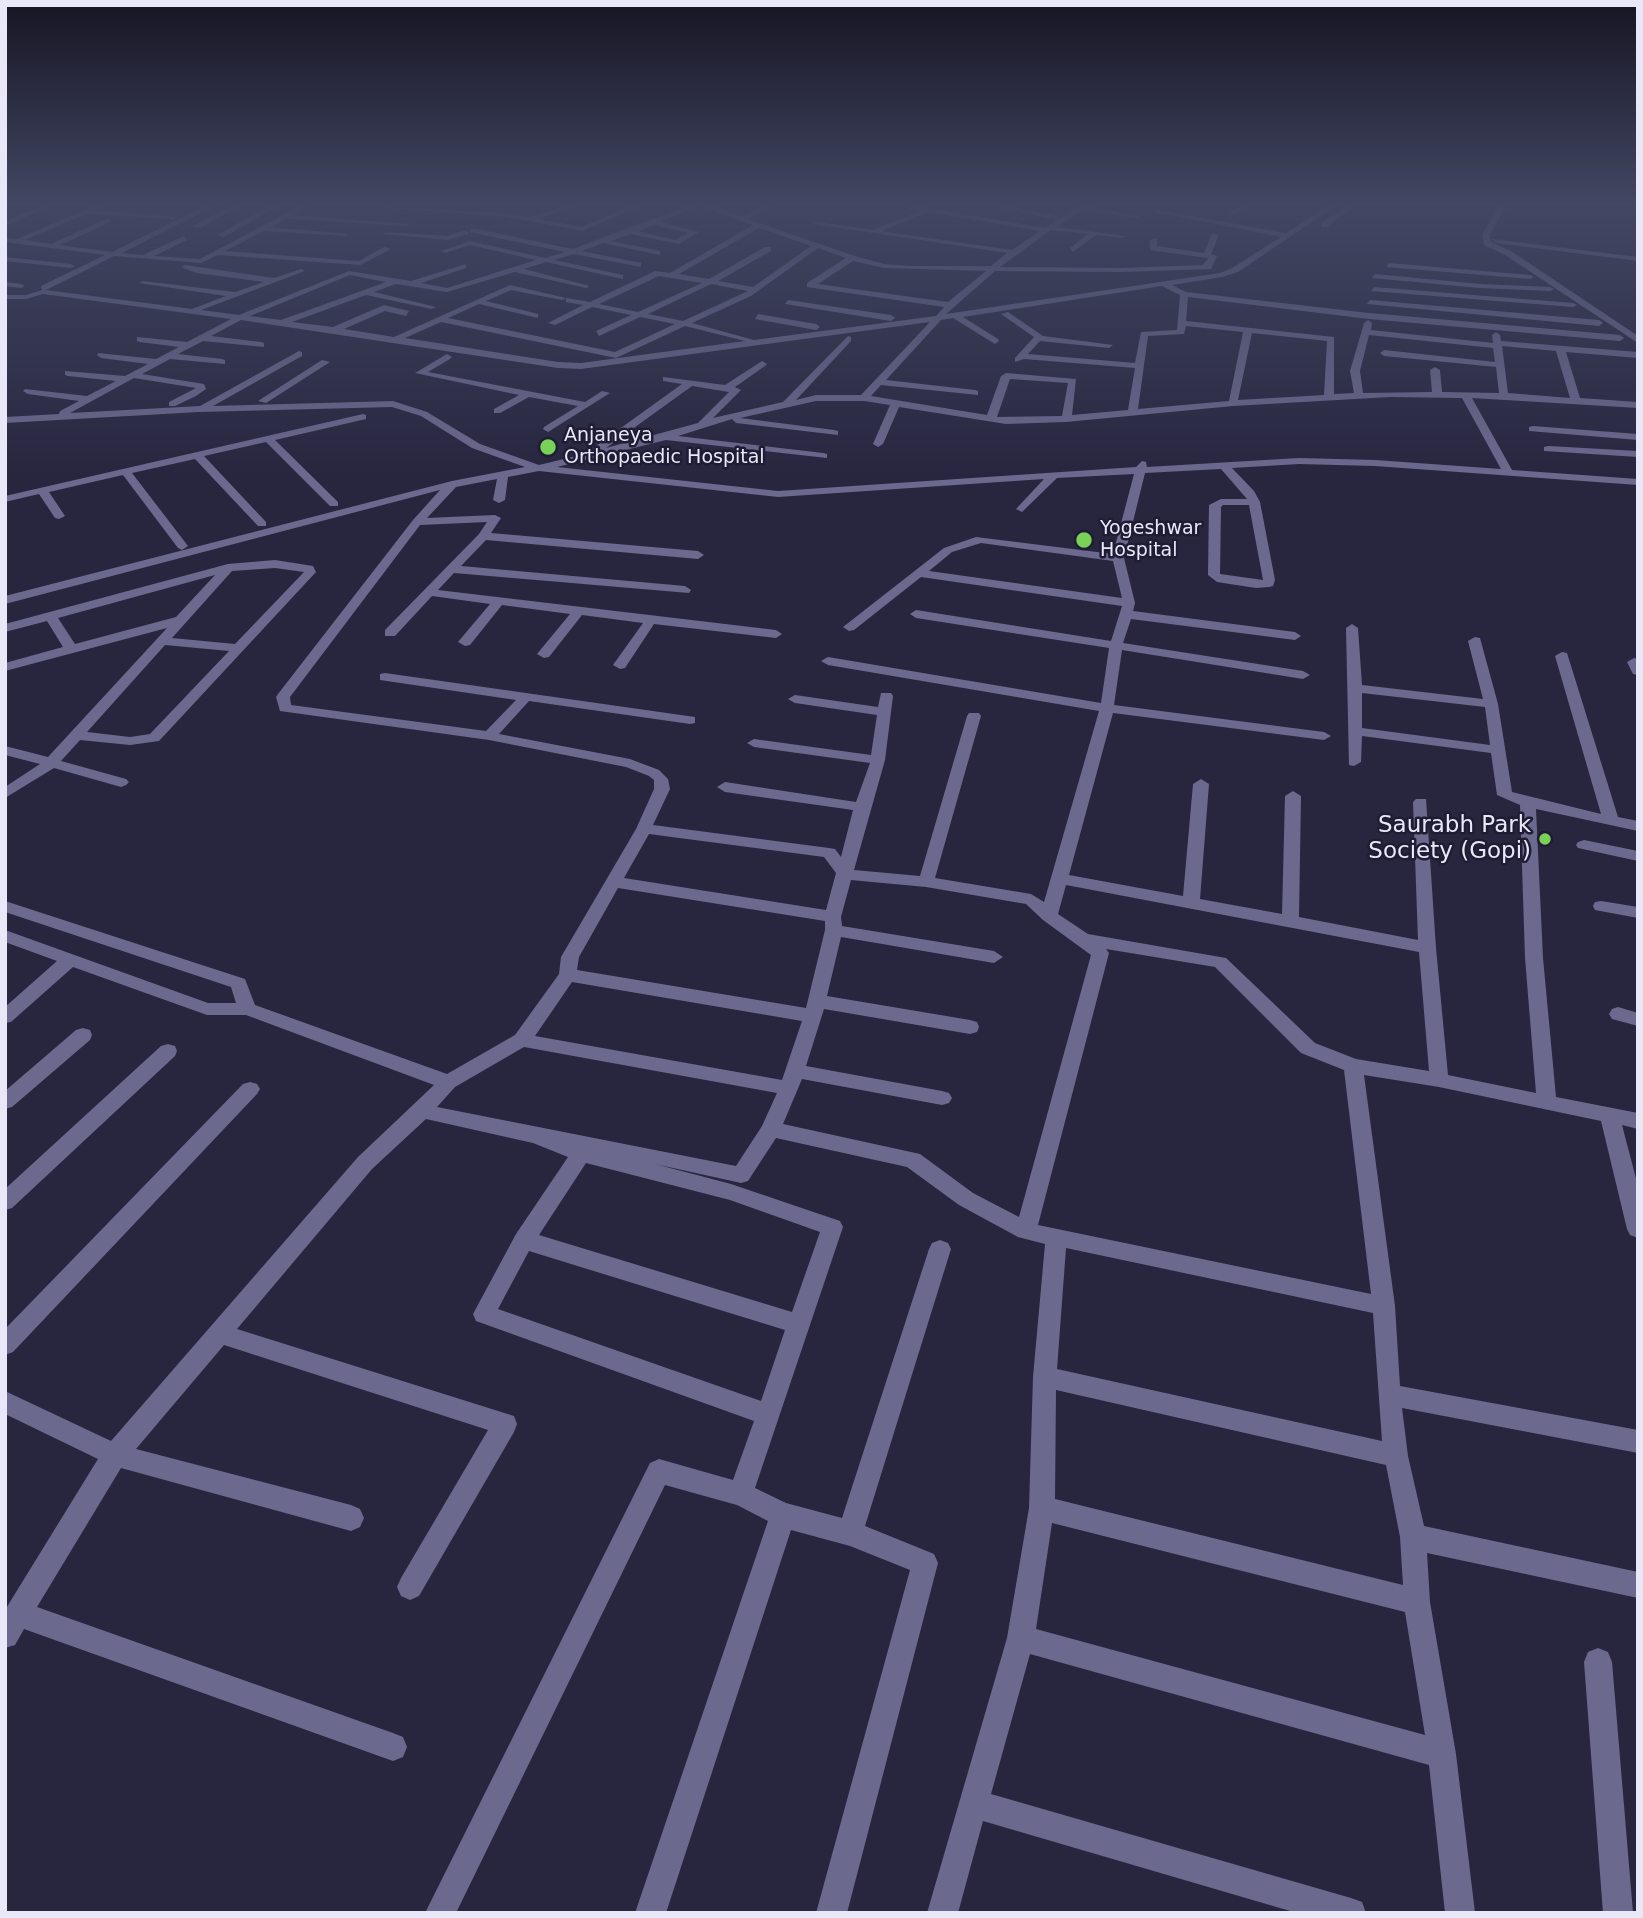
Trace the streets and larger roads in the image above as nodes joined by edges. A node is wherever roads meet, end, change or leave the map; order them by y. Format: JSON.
{"nodes":[{"id":1,"x":5,"y":297,"type":"edge"},
{"id":2,"x":25,"y":297,"type":"edge"},
{"id":3,"x":101,"y":297,"type":"edge"},
{"id":4,"x":230,"y":297,"type":"edge"},
{"id":5,"x":293,"y":297,"type":"edge"},
{"id":6,"x":353,"y":297,"type":"edge"},
{"id":7,"x":385,"y":297,"type":"edge"},
{"id":8,"x":490,"y":297,"type":"edge"},
{"id":9,"x":554,"y":297,"type":"edge"},
{"id":10,"x":610,"y":297,"type":"edge"},
{"id":11,"x":678,"y":297,"type":"edge"},
{"id":12,"x":738,"y":297,"type":"edge"},
{"id":13,"x":888,"y":297,"type":"edge"},
{"id":14,"x":891,"y":297,"type":"joint"},
{"id":15,"x":966,"y":297,"type":"edge"},
{"id":16,"x":1056,"y":297,"type":"edge"},
{"id":17,"x":1109,"y":297,"type":"edge"},
{"id":18,"x":1186,"y":297,"type":"edge"},
{"id":19,"x":1233,"y":297,"type":"edge"},
{"id":20,"x":1449,"y":297,"type":"edge"},
{"id":21,"x":1483,"y":297,"type":"edge"},
{"id":22,"x":1561,"y":297,"type":"edge"},
{"id":23,"x":1573,"y":297,"type":"edge"},
{"id":24,"x":22,"y":298,"type":"junction"},
{"id":25,"x":1484,"y":300,"type":"junction"},
{"id":26,"x":479,"y":302,"type":"junction"},
{"id":27,"x":788,"y":302,"type":"dead end"},
{"id":28,"x":1370,"y":302,"type":"dead end"},
{"id":29,"x":5,"y":304,"type":"edge"},
{"id":30,"x":593,"y":305,"type":"junction"},
{"id":31,"x":1573,"y":305,"type":"junction"},
{"id":32,"x":432,"y":307,"type":"dead end"},
{"id":33,"x":952,"y":310,"type":"junction"},
{"id":34,"x":192,"y":311,"type":"junction"},
{"id":35,"x":1488,"y":313,"type":"junction"},
{"id":36,"x":410,"y":314,"type":"dead end"},
{"id":37,"x":639,"y":314,"type":"junction"},
{"id":38,"x":1006,"y":314,"type":"junction"},
{"id":39,"x":535,"y":316,"type":"dead end"},
{"id":40,"x":941,"y":316,"type":"junction"},
{"id":41,"x":1369,"y":316,"type":"junction"},
{"id":42,"x":758,"y":317,"type":"dead end"},
{"id":43,"x":239,"y":318,"type":"junction"},
{"id":44,"x":439,"y":319,"type":"junction"},
{"id":45,"x":962,"y":320,"type":"junction"},
{"id":46,"x":910,"y":321,"type":"junction"},
{"id":47,"x":280,"y":323,"type":"junction"},
{"id":48,"x":552,"y":323,"type":"dead end"},
{"id":49,"x":1183,"y":323,"type":"junction"},
{"id":50,"x":1599,"y":323,"type":"junction"},
{"id":51,"x":226,"y":324,"type":"junction"},
{"id":52,"x":684,"y":324,"type":"junction"},
{"id":53,"x":932,"y":326,"type":"junction"},
{"id":54,"x":1493,"y":327,"type":"junction"},
{"id":55,"x":334,"y":330,"type":"junction"},
{"id":56,"x":1248,"y":330,"type":"junction"},
{"id":57,"x":835,"y":331,"type":"junction"},
{"id":58,"x":499,"y":332,"type":"junction"},
{"id":59,"x":1367,"y":332,"type":"junction"},
{"id":60,"x":599,"y":333,"type":"dead end"},
{"id":61,"x":202,"y":338,"type":"junction"},
{"id":62,"x":486,"y":338,"type":"dead end"},
{"id":63,"x":526,"y":338,"type":"junction"},
{"id":64,"x":1039,"y":338,"type":"junction"},
{"id":65,"x":1620,"y":338,"type":"junction"},
{"id":66,"x":140,"y":339,"type":"dead end"},
{"id":67,"x":396,"y":339,"type":"junction"},
{"id":68,"x":848,"y":339,"type":"junction"},
{"id":69,"x":1638,"y":340,"type":"edge"},
{"id":70,"x":753,"y":341,"type":"junction"},
{"id":71,"x":995,"y":341,"type":"dead end"},
{"id":72,"x":416,"y":342,"type":"junction"},
{"id":73,"x":474,"y":344,"type":"dead end"},
{"id":74,"x":1497,"y":344,"type":"junction"},
{"id":75,"x":188,"y":345,"type":"junction"},
{"id":76,"x":261,"y":345,"type":"dead end"},
{"id":77,"x":1109,"y":345,"type":"dead end"},
{"id":78,"x":1560,"y":348,"type":"junction"},
{"id":79,"x":461,"y":349,"type":"junction"},
{"id":80,"x":403,"y":350,"type":"junction"},
{"id":81,"x":500,"y":351,"type":"dead end"},
{"id":82,"x":756,"y":352,"type":"junction"},
{"id":83,"x":1384,"y":353,"type":"dead end"},
{"id":84,"x":1638,"y":353,"type":"edge"},
{"id":85,"x":299,"y":354,"type":"dead end"},
{"id":86,"x":101,"y":355,"type":"dead end"},
{"id":87,"x":168,"y":356,"type":"junction"},
{"id":88,"x":1021,"y":356,"type":"junction"},
{"id":89,"x":447,"y":357,"type":"junction"},
{"id":90,"x":156,"y":362,"type":"junction"},
{"id":91,"x":222,"y":362,"type":"dead end"},
{"id":92,"x":325,"y":362,"type":"dead end"},
{"id":93,"x":762,"y":364,"type":"dead end"},
{"id":94,"x":1500,"y":365,"type":"junction"},
{"id":95,"x":1140,"y":366,"type":"junction"},
{"id":96,"x":1435,"y":370,"type":"dead end"},
{"id":97,"x":68,"y":373,"type":"dead end"},
{"id":98,"x":1006,"y":376,"type":"junction"},
{"id":99,"x":129,"y":377,"type":"junction"},
{"id":100,"x":666,"y":379,"type":"dead end"},
{"id":101,"x":876,"y":382,"type":"junction"},
{"id":102,"x":691,"y":383,"type":"junction"},
{"id":103,"x":728,"y":388,"type":"junction"},
{"id":104,"x":28,"y":391,"type":"dead end"},
{"id":105,"x":605,"y":393,"type":"dead end"},
{"id":106,"x":975,"y":393,"type":"dead end"},
{"id":107,"x":527,"y":394,"type":"junction"},
{"id":108,"x":1437,"y":395,"type":"junction"},
{"id":109,"x":1359,"y":396,"type":"junction"},
{"id":110,"x":1466,"y":396,"type":"junction"},
{"id":111,"x":1504,"y":396,"type":"junction"},
{"id":112,"x":1329,"y":397,"type":"junction"},
{"id":113,"x":864,"y":398,"type":"junction"},
{"id":114,"x":88,"y":399,"type":"junction"},
{"id":115,"x":263,"y":401,"type":"junction"},
{"id":116,"x":1576,"y":401,"type":"junction"},
{"id":117,"x":210,"y":403,"type":"junction"},
{"id":118,"x":1233,"y":403,"type":"junction"},
{"id":119,"x":172,"y":404,"type":"junction"},
{"id":120,"x":787,"y":404,"type":"junction"},
{"id":121,"x":587,"y":405,"type":"junction"},
{"id":122,"x":895,"y":405,"type":"junction"},
{"id":123,"x":1638,"y":405,"type":"edge"},
{"id":124,"x":70,"y":409,"type":"junction"},
{"id":125,"x":199,"y":409,"type":"junction"},
{"id":126,"x":497,"y":411,"type":"dead end"},
{"id":127,"x":1133,"y":412,"type":"junction"},
{"id":128,"x":5,"y":414,"type":"edge"},
{"id":129,"x":58,"y":416,"type":"junction"},
{"id":130,"x":363,"y":417,"type":"dead end"},
{"id":131,"x":724,"y":418,"type":"junction"},
{"id":132,"x":991,"y":419,"type":"junction"},
{"id":133,"x":1066,"y":419,"type":"junction"},
{"id":134,"x":5,"y":420,"type":"edge"},
{"id":135,"x":701,"y":426,"type":"junction"},
{"id":136,"x":548,"y":429,"type":"dead end"},
{"id":137,"x":1533,"y":429,"type":"dead end"},
{"id":138,"x":834,"y":433,"type":"dead end"},
{"id":139,"x":664,"y":437,"type":"junction"},
{"id":140,"x":1638,"y":437,"type":"edge"},
{"id":141,"x":268,"y":439,"type":"junction"},
{"id":142,"x":878,"y":444,"type":"dead end"},
{"id":143,"x":1548,"y":449,"type":"dead end"},
{"id":144,"x":1638,"y":454,"type":"edge"},
{"id":145,"x":197,"y":455,"type":"junction"},
{"id":146,"x":590,"y":456,"type":"junction"},
{"id":147,"x":823,"y":456,"type":"dead end"},
{"id":148,"x":560,"y":463,"type":"junction"},
{"id":149,"x":1223,"y":465,"type":"junction"},
{"id":150,"x":539,"y":468,"type":"junction"},
{"id":151,"x":1141,"y":468,"type":"junction"},
{"id":152,"x":1506,"y":468,"type":"junction"},
{"id":153,"x":125,"y":471,"type":"junction"},
{"id":154,"x":503,"y":475,"type":"junction"},
{"id":155,"x":1638,"y":475,"type":"edge"},
{"id":156,"x":1052,"y":477,"type":"junction"},
{"id":157,"x":1638,"y":482,"type":"edge"},
{"id":158,"x":866,"y":483,"type":"junction"},
{"id":159,"x":452,"y":484,"type":"junction"},
{"id":160,"x":43,"y":490,"type":"junction"},
{"id":161,"x":5,"y":499,"type":"edge"},
{"id":162,"x":499,"y":500,"type":"dead end"},
{"id":163,"x":1254,"y":502,"type":"junction"},
{"id":164,"x":334,"y":504,"type":"dead end"},
{"id":165,"x":1021,"y":509,"type":"dead end"},
{"id":166,"x":59,"y":516,"type":"dead end"},
{"id":167,"x":417,"y":522,"type":"junction"},
{"id":168,"x":262,"y":524,"type":"dead end"},
{"id":169,"x":483,"y":537,"type":"junction"},
{"id":170,"x":220,"y":544,"type":"junction"},
{"id":171,"x":182,"y":546,"type":"dead end"},
{"id":172,"x":698,"y":555,"type":"dead end"},
{"id":173,"x":1118,"y":558,"type":"junction"},
{"id":174,"x":228,"y":568,"type":"junction"},
{"id":175,"x":453,"y":569,"type":"junction"},
{"id":176,"x":918,"y":573,"type":"junction"},
{"id":177,"x":685,"y":590,"type":"dead end"},
{"id":178,"x":427,"y":592,"type":"junction"},
{"id":179,"x":5,"y":600,"type":"edge"},
{"id":180,"x":498,"y":602,"type":"junction"},
{"id":181,"x":1127,"y":608,"type":"junction"},
{"id":182,"x":580,"y":611,"type":"junction"},
{"id":183,"x":916,"y":614,"type":"dead end"},
{"id":184,"x":51,"y":616,"type":"junction"},
{"id":185,"x":181,"y":620,"type":"junction"},
{"id":186,"x":651,"y":620,"type":"junction"},
{"id":187,"x":849,"y":626,"type":"dead end"},
{"id":188,"x":5,"y":628,"type":"edge"},
{"id":189,"x":1352,"y":628,"type":"dead end"},
{"id":190,"x":390,"y":633,"type":"dead end"},
{"id":191,"x":776,"y":634,"type":"dead end"},
{"id":192,"x":1295,"y":636,"type":"dead end"},
{"id":193,"x":161,"y":641,"type":"junction"},
{"id":194,"x":1475,"y":641,"type":"dead end"},
{"id":195,"x":465,"y":642,"type":"dead end"},
{"id":196,"x":1116,"y":645,"type":"junction"},
{"id":197,"x":240,"y":648,"type":"junction"},
{"id":198,"x":71,"y":649,"type":"junction"},
{"id":199,"x":544,"y":654,"type":"dead end"},
{"id":200,"x":1562,"y":656,"type":"dead end"},
{"id":201,"x":828,"y":661,"type":"dead end"},
{"id":202,"x":620,"y":665,"type":"dead end"},
{"id":203,"x":5,"y":667,"type":"edge"},
{"id":204,"x":1303,"y":675,"type":"dead end"},
{"id":205,"x":385,"y":677,"type":"dead end"},
{"id":206,"x":1355,"y":688,"type":"junction"},
{"id":207,"x":525,"y":698,"type":"junction"},
{"id":208,"x":795,"y":699,"type":"dead end"},
{"id":209,"x":1491,"y":704,"type":"junction"},
{"id":210,"x":1107,"y":708,"type":"junction"},
{"id":211,"x":974,"y":716,"type":"dead end"},
{"id":212,"x":690,"y":720,"type":"dead end"},
{"id":213,"x":1354,"y":732,"type":"junction"},
{"id":214,"x":76,"y":735,"type":"junction"},
{"id":215,"x":489,"y":736,"type":"junction"},
{"id":216,"x":1324,"y":736,"type":"dead end"},
{"id":217,"x":754,"y":743,"type":"dead end"},
{"id":218,"x":1498,"y":750,"type":"junction"},
{"id":219,"x":5,"y":751,"type":"edge"},
{"id":220,"x":878,"y":760,"type":"junction"},
{"id":221,"x":1353,"y":762,"type":"dead end"},
{"id":222,"x":51,"y":763,"type":"junction"},
{"id":223,"x":121,"y":782,"type":"dead end"},
{"id":224,"x":1201,"y":783,"type":"dead end"},
{"id":225,"x":725,"y":788,"type":"dead end"},
{"id":226,"x":5,"y":794,"type":"edge"},
{"id":227,"x":1293,"y":796,"type":"dead end"},
{"id":228,"x":1421,"y":802,"type":"dead end"},
{"id":229,"x":1528,"y":803,"type":"junction"},
{"id":230,"x":862,"y":807,"type":"junction"},
{"id":231,"x":1611,"y":821,"type":"junction"},
{"id":232,"x":1638,"y":826,"type":"edge"},
{"id":233,"x":644,"y":829,"type":"junction"},
{"id":234,"x":1584,"y":845,"type":"dead end"},
{"id":235,"x":1638,"y":856,"type":"edge"},
{"id":236,"x":846,"y":874,"type":"junction"},
{"id":237,"x":1062,"y":879,"type":"junction"},
{"id":238,"x":613,"y":882,"type":"junction"},
{"id":239,"x":926,"y":882,"type":"junction"},
{"id":240,"x":1191,"y":903,"type":"junction"},
{"id":241,"x":5,"y":906,"type":"edge"},
{"id":242,"x":1601,"y":906,"type":"dead end"},
{"id":243,"x":1638,"y":913,"type":"edge"},
{"id":244,"x":1049,"y":916,"type":"junction"},
{"id":245,"x":1290,"y":921,"type":"junction"},
{"id":246,"x":834,"y":924,"type":"junction"},
{"id":247,"x":5,"y":936,"type":"edge"},
{"id":248,"x":1084,"y":940,"type":"junction"},
{"id":249,"x":1427,"y":948,"type":"junction"},
{"id":250,"x":994,"y":957,"type":"dead end"},
{"id":251,"x":70,"y":960,"type":"junction"},
{"id":252,"x":568,"y":975,"type":"junction"},
{"id":253,"x":815,"y":1008,"type":"junction"},
{"id":254,"x":247,"y":1009,"type":"junction"},
{"id":255,"x":1618,"y":1014,"type":"dead end"},
{"id":256,"x":5,"y":1017,"type":"edge"},
{"id":257,"x":1638,"y":1020,"type":"edge"},
{"id":258,"x":970,"y":1027,"type":"dead end"},
{"id":259,"x":83,"y":1035,"type":"dead end"},
{"id":260,"x":522,"y":1040,"type":"junction"},
{"id":261,"x":168,"y":1051,"type":"dead end"},
{"id":262,"x":1353,"y":1066,"type":"junction"},
{"id":263,"x":793,"y":1079,"type":"junction"},
{"id":264,"x":1439,"y":1080,"type":"junction"},
{"id":265,"x":448,"y":1082,"type":"junction"},
{"id":266,"x":250,"y":1089,"type":"dead end"},
{"id":267,"x":942,"y":1098,"type":"dead end"},
{"id":268,"x":5,"y":1102,"type":"edge"},
{"id":269,"x":1547,"y":1103,"type":"junction"},
{"id":270,"x":422,"y":1111,"type":"junction"},
{"id":271,"x":1610,"y":1116,"type":"junction"},
{"id":272,"x":1638,"y":1121,"type":"edge"},
{"id":273,"x":771,"y":1129,"type":"junction"},
{"id":274,"x":536,"y":1136,"type":"junction"},
{"id":275,"x":581,"y":1154,"type":"junction"},
{"id":276,"x":736,"y":1183,"type":"junction"},
{"id":277,"x":5,"y":1202,"type":"edge"},
{"id":278,"x":1638,"y":1229,"type":"edge"},
{"id":279,"x":1026,"y":1231,"type":"junction"},
{"id":280,"x":1056,"y":1237,"type":"junction"},
{"id":281,"x":524,"y":1240,"type":"junction"},
{"id":282,"x":940,"y":1249,"type":"dead end"},
{"id":283,"x":1384,"y":1306,"type":"junction"},
{"id":284,"x":797,"y":1324,"type":"junction"},
{"id":285,"x":218,"y":1334,"type":"junction"},
{"id":286,"x":5,"y":1345,"type":"edge"},
{"id":287,"x":1045,"y":1377,"type":"junction"},
{"id":288,"x":1389,"y":1395,"type":"junction"},
{"id":289,"x":5,"y":1402,"type":"edge"},
{"id":290,"x":766,"y":1414,"type":"junction"},
{"id":291,"x":1638,"y":1442,"type":"edge"},
{"id":292,"x":115,"y":1455,"type":"junction"},
{"id":293,"x":1396,"y":1456,"type":"junction"},
{"id":294,"x":741,"y":1494,"type":"junction"},
{"id":295,"x":1042,"y":1508,"type":"junction"},
{"id":296,"x":783,"y":1515,"type":"junction"},
{"id":297,"x":351,"y":1518,"type":"dead end"},
{"id":298,"x":850,"y":1533,"type":"junction"},
{"id":299,"x":1413,"y":1537,"type":"junction"},
{"id":300,"x":1638,"y":1585,"type":"edge"},
{"id":301,"x":410,"y":1587,"type":"dead end"},
{"id":302,"x":1417,"y":1602,"type":"junction"},
{"id":303,"x":13,"y":1624,"type":"edge"},
{"id":304,"x":1021,"y":1638,"type":"junction"},
{"id":305,"x":1598,"y":1662,"type":"dead end"},
{"id":306,"x":393,"y":1747,"type":"dead end"},
{"id":307,"x":1442,"y":1754,"type":"junction"},
{"id":308,"x":974,"y":1804,"type":"junction"},
{"id":309,"x":440,"y":1913,"type":"edge"},
{"id":310,"x":650,"y":1913,"type":"edge"},
{"id":311,"x":831,"y":1913,"type":"edge"},
{"id":312,"x":942,"y":1913,"type":"edge"},
{"id":313,"x":1351,"y":1913,"type":"edge"},
{"id":314,"x":1460,"y":1913,"type":"edge"},
{"id":315,"x":1619,"y":1913,"type":"edge"}],
"edges":[{"from":1,"to":24,"type":"street"},
{"from":2,"to":24,"type":"street"},
{"from":3,"to":34,"type":"street"},
{"from":4,"to":34,"type":"street"},
{"from":5,"to":43,"type":"street"},
{"from":6,"to":47,"type":"street"},
{"from":7,"to":32,"type":"street"},
{"from":8,"to":26,"type":"street"},
{"from":9,"to":30,"type":"street"},
{"from":10,"to":30,"type":"street"},
{"from":11,"to":37,"type":"street"},
{"from":12,"to":52,"type":"street"},
{"from":13,"to":14,"type":"street"},
{"from":14,"to":33,"type":"street"},
{"from":15,"to":33,"type":"street"},
{"from":16,"to":33,"type":"street"},
{"from":17,"to":38,"type":"street"},
{"from":18,"to":49,"type":"street"},
{"from":19,"to":41,"type":"street"},
{"from":20,"to":25,"type":"street"},
{"from":21,"to":25,"type":"street"},
{"from":22,"to":31,"type":"street"},
{"from":23,"to":69,"type":"street"},
{"from":24,"to":29,"type":"street"},
{"from":24,"to":51,"type":"street"},
{"from":25,"to":31,"type":"street"},
{"from":25,"to":35,"type":"street"},
{"from":26,"to":39,"type":"street"},
{"from":26,"to":44,"type":"street"},
{"from":27,"to":46,"type":"street"},
{"from":28,"to":35,"type":"street"},
{"from":30,"to":37,"type":"street"},
{"from":30,"to":48,"type":"street"},
{"from":31,"to":50,"type":"street"},
{"from":33,"to":40,"type":"street"},
{"from":33,"to":45,"type":"street"},
{"from":34,"to":43,"type":"street"},
{"from":35,"to":50,"type":"street"},
{"from":35,"to":54,"type":"street"},
{"from":36,"to":55,"type":"street"},
{"from":37,"to":52,"type":"street"},
{"from":37,"to":60,"type":"street"},
{"from":38,"to":45,"type":"street"},
{"from":38,"to":64,"type":"street"},
{"from":40,"to":46,"type":"street"},
{"from":40,"to":53,"type":"street"},
{"from":41,"to":54,"type":"street"},
{"from":41,"to":59,"type":"street"},
{"from":42,"to":57,"type":"street"},
{"from":43,"to":47,"type":"street"},
{"from":43,"to":51,"type":"street"},
{"from":44,"to":58,"type":"street"},
{"from":44,"to":67,"type":"street"},
{"from":45,"to":53,"type":"street"},
{"from":45,"to":71,"type":"street"},
{"from":46,"to":57,"type":"street"},
{"from":47,"to":55,"type":"street"},
{"from":49,"to":56,"type":"street"},
{"from":49,"to":95,"type":"street"},
{"from":50,"to":65,"type":"street"},
{"from":51,"to":61,"type":"street"},
{"from":51,"to":80,"type":"street"},
{"from":52,"to":63,"type":"street"},
{"from":52,"to":70,"type":"street"},
{"from":53,"to":68,"type":"street"},
{"from":53,"to":101,"type":"street"},
{"from":54,"to":65,"type":"street"},
{"from":54,"to":74,"type":"street"},
{"from":55,"to":67,"type":"street"},
{"from":56,"to":112,"type":"street"},
{"from":56,"to":118,"type":"street"},
{"from":57,"to":70,"type":"street"},
{"from":58,"to":62,"type":"street"},
{"from":58,"to":63,"type":"street"},
{"from":59,"to":74,"type":"street"},
{"from":59,"to":109,"type":"street"},
{"from":61,"to":75,"type":"street"},
{"from":61,"to":76,"type":"street"},
{"from":63,"to":81,"type":"street"},
{"from":64,"to":77,"type":"street"},
{"from":64,"to":88,"type":"street"},
{"from":65,"to":84,"type":"street"},
{"from":66,"to":75,"type":"street"},
{"from":67,"to":72,"type":"street"},
{"from":68,"to":82,"type":"street"},
{"from":68,"to":120,"type":"street"},
{"from":70,"to":79,"type":"street"},
{"from":70,"to":82,"type":"street"},
{"from":72,"to":79,"type":"street"},
{"from":72,"to":80,"type":"street"},
{"from":73,"to":79,"type":"street"},
{"from":74,"to":78,"type":"street"},
{"from":74,"to":94,"type":"street"},
{"from":75,"to":87,"type":"street"},
{"from":78,"to":84,"type":"street"},
{"from":78,"to":116,"type":"street"},
{"from":80,"to":89,"type":"street"},
{"from":82,"to":89,"type":"street"},
{"from":83,"to":94,"type":"street"},
{"from":85,"to":117,"type":"street"},
{"from":86,"to":90,"type":"street"},
{"from":87,"to":90,"type":"street"},
{"from":87,"to":91,"type":"street"},
{"from":88,"to":95,"type":"street"},
{"from":88,"to":98,"type":"street"},
{"from":89,"to":107,"type":"street"},
{"from":90,"to":99,"type":"street"},
{"from":92,"to":115,"type":"street"},
{"from":93,"to":103,"type":"street"},
{"from":94,"to":111,"type":"street"},
{"from":95,"to":127,"type":"street"},
{"from":96,"to":108,"type":"street"},
{"from":97,"to":99,"type":"street"},
{"from":98,"to":132,"type":"street"},
{"from":98,"to":133,"type":"street"},
{"from":99,"to":114,"type":"street"},
{"from":99,"to":119,"type":"street"},
{"from":100,"to":102,"type":"street"},
{"from":101,"to":106,"type":"street"},
{"from":101,"to":113,"type":"street"},
{"from":102,"to":103,"type":"street"},
{"from":102,"to":146,"type":"street"},
{"from":103,"to":135,"type":"street"},
{"from":104,"to":114,"type":"street"},
{"from":105,"to":121,"type":"street"},
{"from":107,"to":121,"type":"street"},
{"from":107,"to":126,"type":"street"},
{"from":108,"to":109,"type":"street"},
{"from":108,"to":110,"type":"street"},
{"from":109,"to":112,"type":"street"},
{"from":110,"to":111,"type":"street"},
{"from":110,"to":152,"type":"street"},
{"from":111,"to":116,"type":"street"},
{"from":112,"to":118,"type":"street"},
{"from":113,"to":120,"type":"street"},
{"from":113,"to":122,"type":"street"},
{"from":114,"to":124,"type":"street"},
{"from":115,"to":117,"type":"street"},
{"from":115,"to":148,"type":"street"},
{"from":116,"to":123,"type":"street"},
{"from":117,"to":119,"type":"street"},
{"from":117,"to":125,"type":"street"},
{"from":118,"to":127,"type":"street"},
{"from":119,"to":124,"type":"street"},
{"from":120,"to":131,"type":"street"},
{"from":121,"to":136,"type":"street"},
{"from":122,"to":132,"type":"street"},
{"from":122,"to":142,"type":"street"},
{"from":124,"to":128,"type":"street"},
{"from":124,"to":129,"type":"street"},
{"from":125,"to":129,"type":"street"},
{"from":125,"to":150,"type":"street"},
{"from":127,"to":133,"type":"street"},
{"from":129,"to":134,"type":"street"},
{"from":130,"to":141,"type":"street"},
{"from":131,"to":135,"type":"street"},
{"from":131,"to":138,"type":"street"},
{"from":132,"to":133,"type":"street"},
{"from":135,"to":139,"type":"street"},
{"from":137,"to":140,"type":"street"},
{"from":139,"to":146,"type":"street"},
{"from":139,"to":147,"type":"street"},
{"from":141,"to":145,"type":"street"},
{"from":141,"to":164,"type":"street"},
{"from":143,"to":144,"type":"street"},
{"from":145,"to":153,"type":"street"},
{"from":145,"to":168,"type":"street"},
{"from":146,"to":148,"type":"street"},
{"from":148,"to":150,"type":"street"},
{"from":148,"to":158,"type":"street"},
{"from":149,"to":151,"type":"street"},
{"from":149,"to":152,"type":"street"},
{"from":149,"to":163,"type":"street"},
{"from":150,"to":154,"type":"street"},
{"from":150,"to":158,"type":"street"},
{"from":151,"to":152,"type":"street"},
{"from":151,"to":156,"type":"street"},
{"from":151,"to":158,"type":"street"},
{"from":151,"to":173,"type":"street"},
{"from":152,"to":155,"type":"street"},
{"from":152,"to":157,"type":"street"},
{"from":153,"to":160,"type":"street"},
{"from":153,"to":171,"type":"street"},
{"from":154,"to":159,"type":"street"},
{"from":154,"to":162,"type":"street"},
{"from":156,"to":158,"type":"street"},
{"from":156,"to":165,"type":"street"},
{"from":159,"to":167,"type":"street"},
{"from":159,"to":170,"type":"street"},
{"from":160,"to":161,"type":"street"},
{"from":160,"to":166,"type":"street"},
{"from":163,"to":163,"type":"street"},
{"from":167,"to":169,"type":"street"},
{"from":167,"to":215,"type":"street"},
{"from":169,"to":172,"type":"street"},
{"from":169,"to":175,"type":"street"},
{"from":170,"to":174,"type":"street"},
{"from":170,"to":179,"type":"street"},
{"from":173,"to":176,"type":"street"},
{"from":173,"to":181,"type":"street"},
{"from":174,"to":184,"type":"street"},
{"from":174,"to":185,"type":"street"},
{"from":174,"to":197,"type":"street"},
{"from":175,"to":177,"type":"street"},
{"from":175,"to":178,"type":"street"},
{"from":176,"to":181,"type":"street"},
{"from":176,"to":187,"type":"street"},
{"from":178,"to":180,"type":"street"},
{"from":178,"to":190,"type":"street"},
{"from":180,"to":182,"type":"street"},
{"from":180,"to":195,"type":"street"},
{"from":181,"to":192,"type":"street"},
{"from":181,"to":196,"type":"street"},
{"from":182,"to":186,"type":"street"},
{"from":182,"to":199,"type":"street"},
{"from":183,"to":196,"type":"street"},
{"from":184,"to":188,"type":"street"},
{"from":184,"to":198,"type":"street"},
{"from":185,"to":193,"type":"street"},
{"from":185,"to":198,"type":"street"},
{"from":186,"to":191,"type":"street"},
{"from":186,"to":202,"type":"street"},
{"from":189,"to":206,"type":"street"},
{"from":193,"to":197,"type":"street"},
{"from":193,"to":214,"type":"street"},
{"from":194,"to":209,"type":"street"},
{"from":196,"to":204,"type":"street"},
{"from":196,"to":210,"type":"street"},
{"from":197,"to":214,"type":"street"},
{"from":198,"to":203,"type":"street"},
{"from":200,"to":231,"type":"street"},
{"from":201,"to":210,"type":"street"},
{"from":205,"to":207,"type":"street"},
{"from":206,"to":209,"type":"street"},
{"from":206,"to":213,"type":"street"},
{"from":207,"to":212,"type":"street"},
{"from":207,"to":215,"type":"street"},
{"from":208,"to":220,"type":"street"},
{"from":209,"to":218,"type":"street"},
{"from":210,"to":216,"type":"street"},
{"from":210,"to":237,"type":"street"},
{"from":211,"to":239,"type":"street"},
{"from":213,"to":218,"type":"street"},
{"from":213,"to":221,"type":"street"},
{"from":214,"to":222,"type":"street"},
{"from":215,"to":233,"type":"street"},
{"from":217,"to":220,"type":"street"},
{"from":218,"to":229,"type":"street"},
{"from":219,"to":222,"type":"street"},
{"from":220,"to":230,"type":"street"},
{"from":222,"to":223,"type":"street"},
{"from":222,"to":226,"type":"street"},
{"from":224,"to":240,"type":"street"},
{"from":225,"to":230,"type":"street"},
{"from":227,"to":245,"type":"street"},
{"from":228,"to":249,"type":"street"},
{"from":229,"to":231,"type":"street"},
{"from":229,"to":269,"type":"street"},
{"from":230,"to":236,"type":"street"},
{"from":231,"to":232,"type":"street"},
{"from":233,"to":236,"type":"street"},
{"from":233,"to":238,"type":"street"},
{"from":234,"to":235,"type":"street"},
{"from":236,"to":239,"type":"street"},
{"from":236,"to":246,"type":"street"},
{"from":237,"to":240,"type":"street"},
{"from":237,"to":244,"type":"street"},
{"from":238,"to":246,"type":"street"},
{"from":238,"to":252,"type":"street"},
{"from":239,"to":244,"type":"street"},
{"from":240,"to":245,"type":"street"},
{"from":241,"to":254,"type":"street"},
{"from":242,"to":243,"type":"street"},
{"from":244,"to":248,"type":"street"},
{"from":245,"to":249,"type":"street"},
{"from":246,"to":250,"type":"street"},
{"from":246,"to":253,"type":"street"},
{"from":247,"to":251,"type":"street"},
{"from":248,"to":262,"type":"street"},
{"from":248,"to":279,"type":"street"},
{"from":249,"to":264,"type":"street"},
{"from":251,"to":254,"type":"street"},
{"from":251,"to":256,"type":"street"},
{"from":252,"to":253,"type":"street"},
{"from":252,"to":260,"type":"street"},
{"from":253,"to":258,"type":"street"},
{"from":253,"to":263,"type":"street"},
{"from":254,"to":265,"type":"street"},
{"from":255,"to":257,"type":"street"},
{"from":259,"to":268,"type":"street"},
{"from":260,"to":263,"type":"street"},
{"from":260,"to":265,"type":"street"},
{"from":261,"to":277,"type":"street"},
{"from":262,"to":264,"type":"street"},
{"from":262,"to":283,"type":"street"},
{"from":263,"to":267,"type":"street"},
{"from":263,"to":273,"type":"street"},
{"from":264,"to":269,"type":"street"},
{"from":265,"to":270,"type":"street"},
{"from":266,"to":286,"type":"street"},
{"from":269,"to":271,"type":"street"},
{"from":270,"to":274,"type":"street"},
{"from":270,"to":285,"type":"street"},
{"from":271,"to":272,"type":"street"},
{"from":271,"to":278,"type":"street"},
{"from":273,"to":276,"type":"street"},
{"from":273,"to":279,"type":"street"},
{"from":274,"to":275,"type":"street"},
{"from":274,"to":276,"type":"street"},
{"from":275,"to":276,"type":"street"},
{"from":275,"to":281,"type":"street"},
{"from":276,"to":284,"type":"street"},
{"from":279,"to":280,"type":"street"},
{"from":280,"to":283,"type":"street"},
{"from":280,"to":287,"type":"street"},
{"from":281,"to":284,"type":"street"},
{"from":281,"to":290,"type":"street"},
{"from":282,"to":298,"type":"street"},
{"from":283,"to":288,"type":"street"},
{"from":284,"to":290,"type":"street"},
{"from":285,"to":292,"type":"street"},
{"from":285,"to":301,"type":"street"},
{"from":287,"to":293,"type":"street"},
{"from":287,"to":295,"type":"street"},
{"from":288,"to":291,"type":"street"},
{"from":288,"to":293,"type":"street"},
{"from":289,"to":292,"type":"street"},
{"from":290,"to":294,"type":"street"},
{"from":292,"to":297,"type":"street"},
{"from":292,"to":303,"type":"street"},
{"from":293,"to":299,"type":"street"},
{"from":294,"to":296,"type":"street"},
{"from":294,"to":309,"type":"street"},
{"from":295,"to":302,"type":"street"},
{"from":295,"to":304,"type":"street"},
{"from":296,"to":298,"type":"street"},
{"from":296,"to":310,"type":"street"},
{"from":298,"to":311,"type":"street"},
{"from":299,"to":300,"type":"street"},
{"from":299,"to":302,"type":"street"},
{"from":302,"to":307,"type":"street"},
{"from":303,"to":306,"type":"street"},
{"from":304,"to":307,"type":"street"},
{"from":304,"to":308,"type":"street"},
{"from":305,"to":315,"type":"street"},
{"from":307,"to":314,"type":"street"},
{"from":308,"to":312,"type":"street"},
{"from":308,"to":313,"type":"street"}]}
